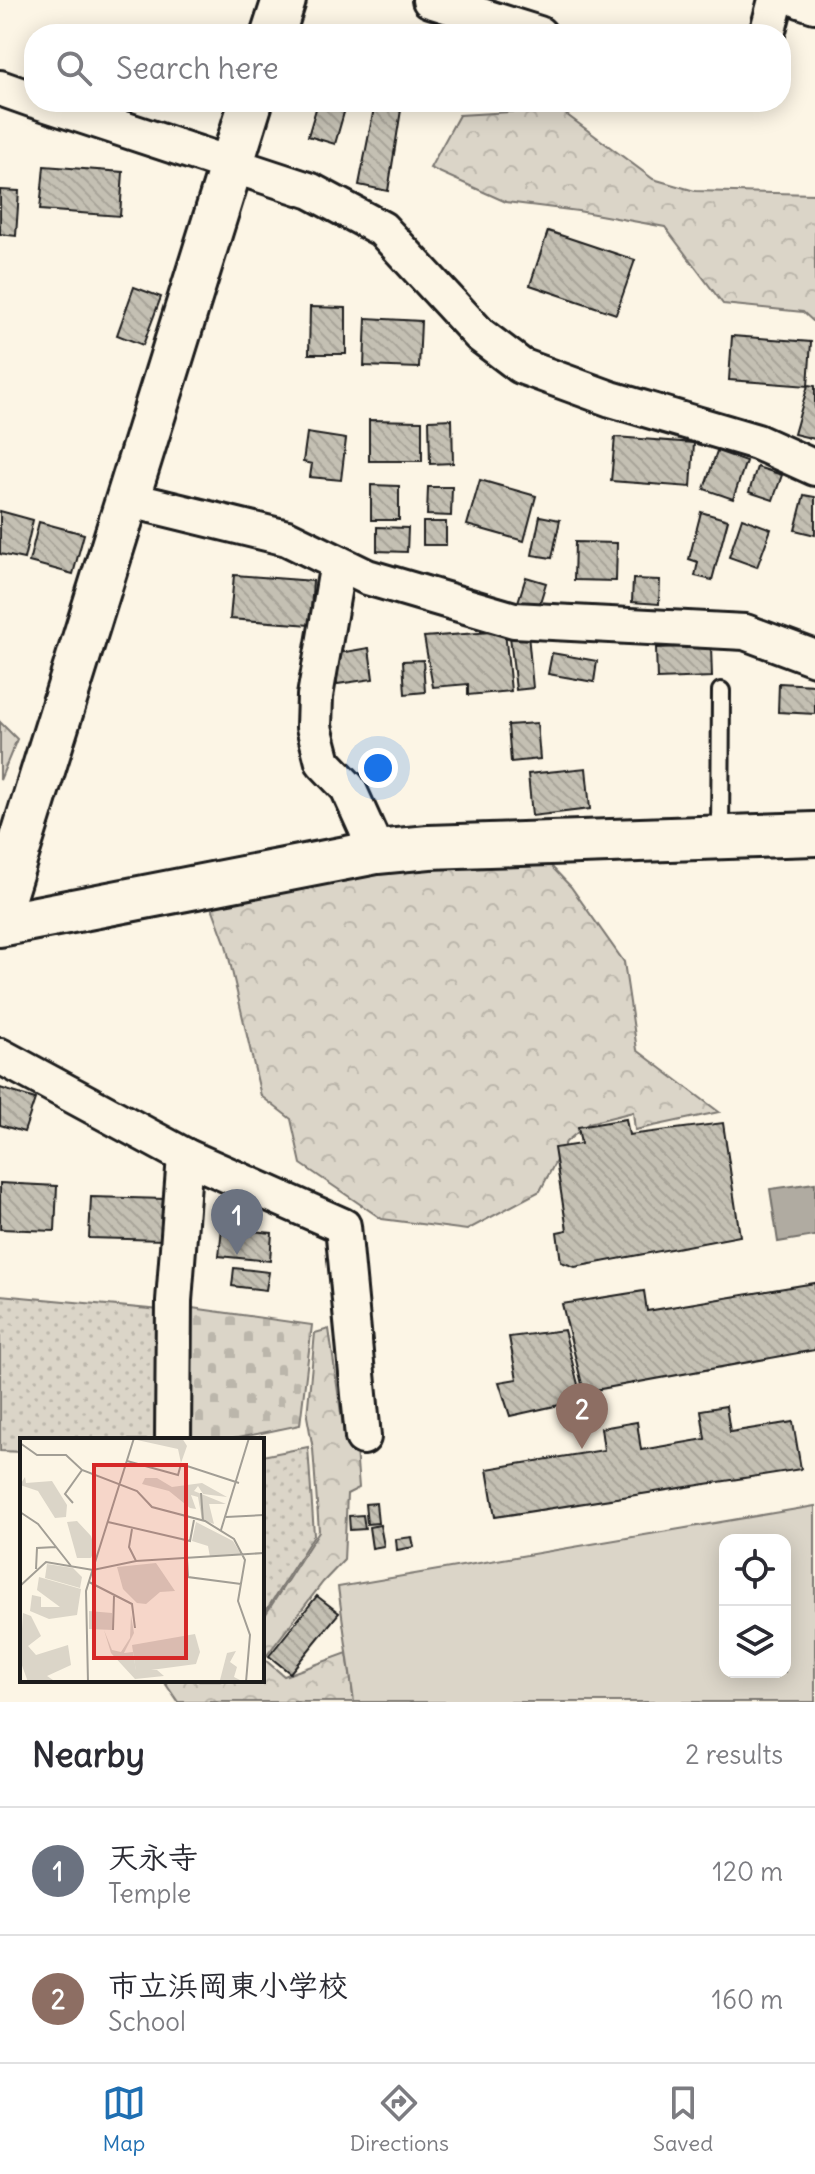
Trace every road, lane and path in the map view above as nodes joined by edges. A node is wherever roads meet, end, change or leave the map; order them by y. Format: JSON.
{"nodes":[{"id":1,"x":284,"y":0,"type":"edge"},
{"id":2,"x":430,"y":0,"type":"edge"},
{"id":3,"x":776,"y":0,"type":"edge"},
{"id":4,"x":800,"y":0,"type":"edge"},
{"id":5,"x":815,"y":5,"type":"edge"},
{"id":6,"x":276,"y":24,"type":"edge"},
{"id":7,"x":507,"y":24,"type":"edge"},
{"id":8,"x":770,"y":24,"type":"edge"},
{"id":9,"x":0,"y":88,"type":"edge"},
{"id":10,"x":24,"y":96,"type":"edge"},
{"id":11,"x":71,"y":112,"type":"edge"},
{"id":12,"x":248,"y":112,"type":"edge"},
{"id":13,"x":231,"y":165,"type":"junction"},
{"id":14,"x":815,"y":468,"type":"edge"},
{"id":15,"x":127,"y":499,"type":"junction"},
{"id":16,"x":338,"y":563,"type":"junction"},
{"id":17,"x":815,"y":658,"type":"edge"},
{"id":18,"x":721,"y":691,"type":"dead end"},
{"id":19,"x":815,"y":834,"type":"edge"},
{"id":20,"x":720,"y":836,"type":"junction"},
{"id":21,"x":377,"y":852,"type":"junction"},
{"id":22,"x":0,"y":909,"type":"edge"},
{"id":23,"x":0,"y":925,"type":"edge"},
{"id":24,"x":0,"y":1056,"type":"edge"},
{"id":25,"x":185,"y":1156,"type":"junction"},
{"id":26,"x":363,"y":1437,"type":"dead end"},
{"id":27,"x":173,"y":1438,"type":"edge"}],
"edges":[{"from":1,"to":6,"type":"street"},
{"from":2,"to":7,"type":"street"},
{"from":3,"to":8,"type":"street"},
{"from":4,"to":5,"type":"street"},
{"from":9,"to":10,"type":"street"},
{"from":11,"to":13,"type":"street"},
{"from":12,"to":13,"type":"street"},
{"from":13,"to":14,"type":"street"},
{"from":13,"to":15,"type":"street"},
{"from":15,"to":16,"type":"street"},
{"from":15,"to":22,"type":"street"},
{"from":16,"to":17,"type":"street"},
{"from":16,"to":21,"type":"street"},
{"from":18,"to":20,"type":"lane"},
{"from":19,"to":20,"type":"street"},
{"from":20,"to":21,"type":"street"},
{"from":21,"to":23,"type":"street"},
{"from":24,"to":25,"type":"street"},
{"from":25,"to":26,"type":"street"},
{"from":25,"to":27,"type":"street"}]}
